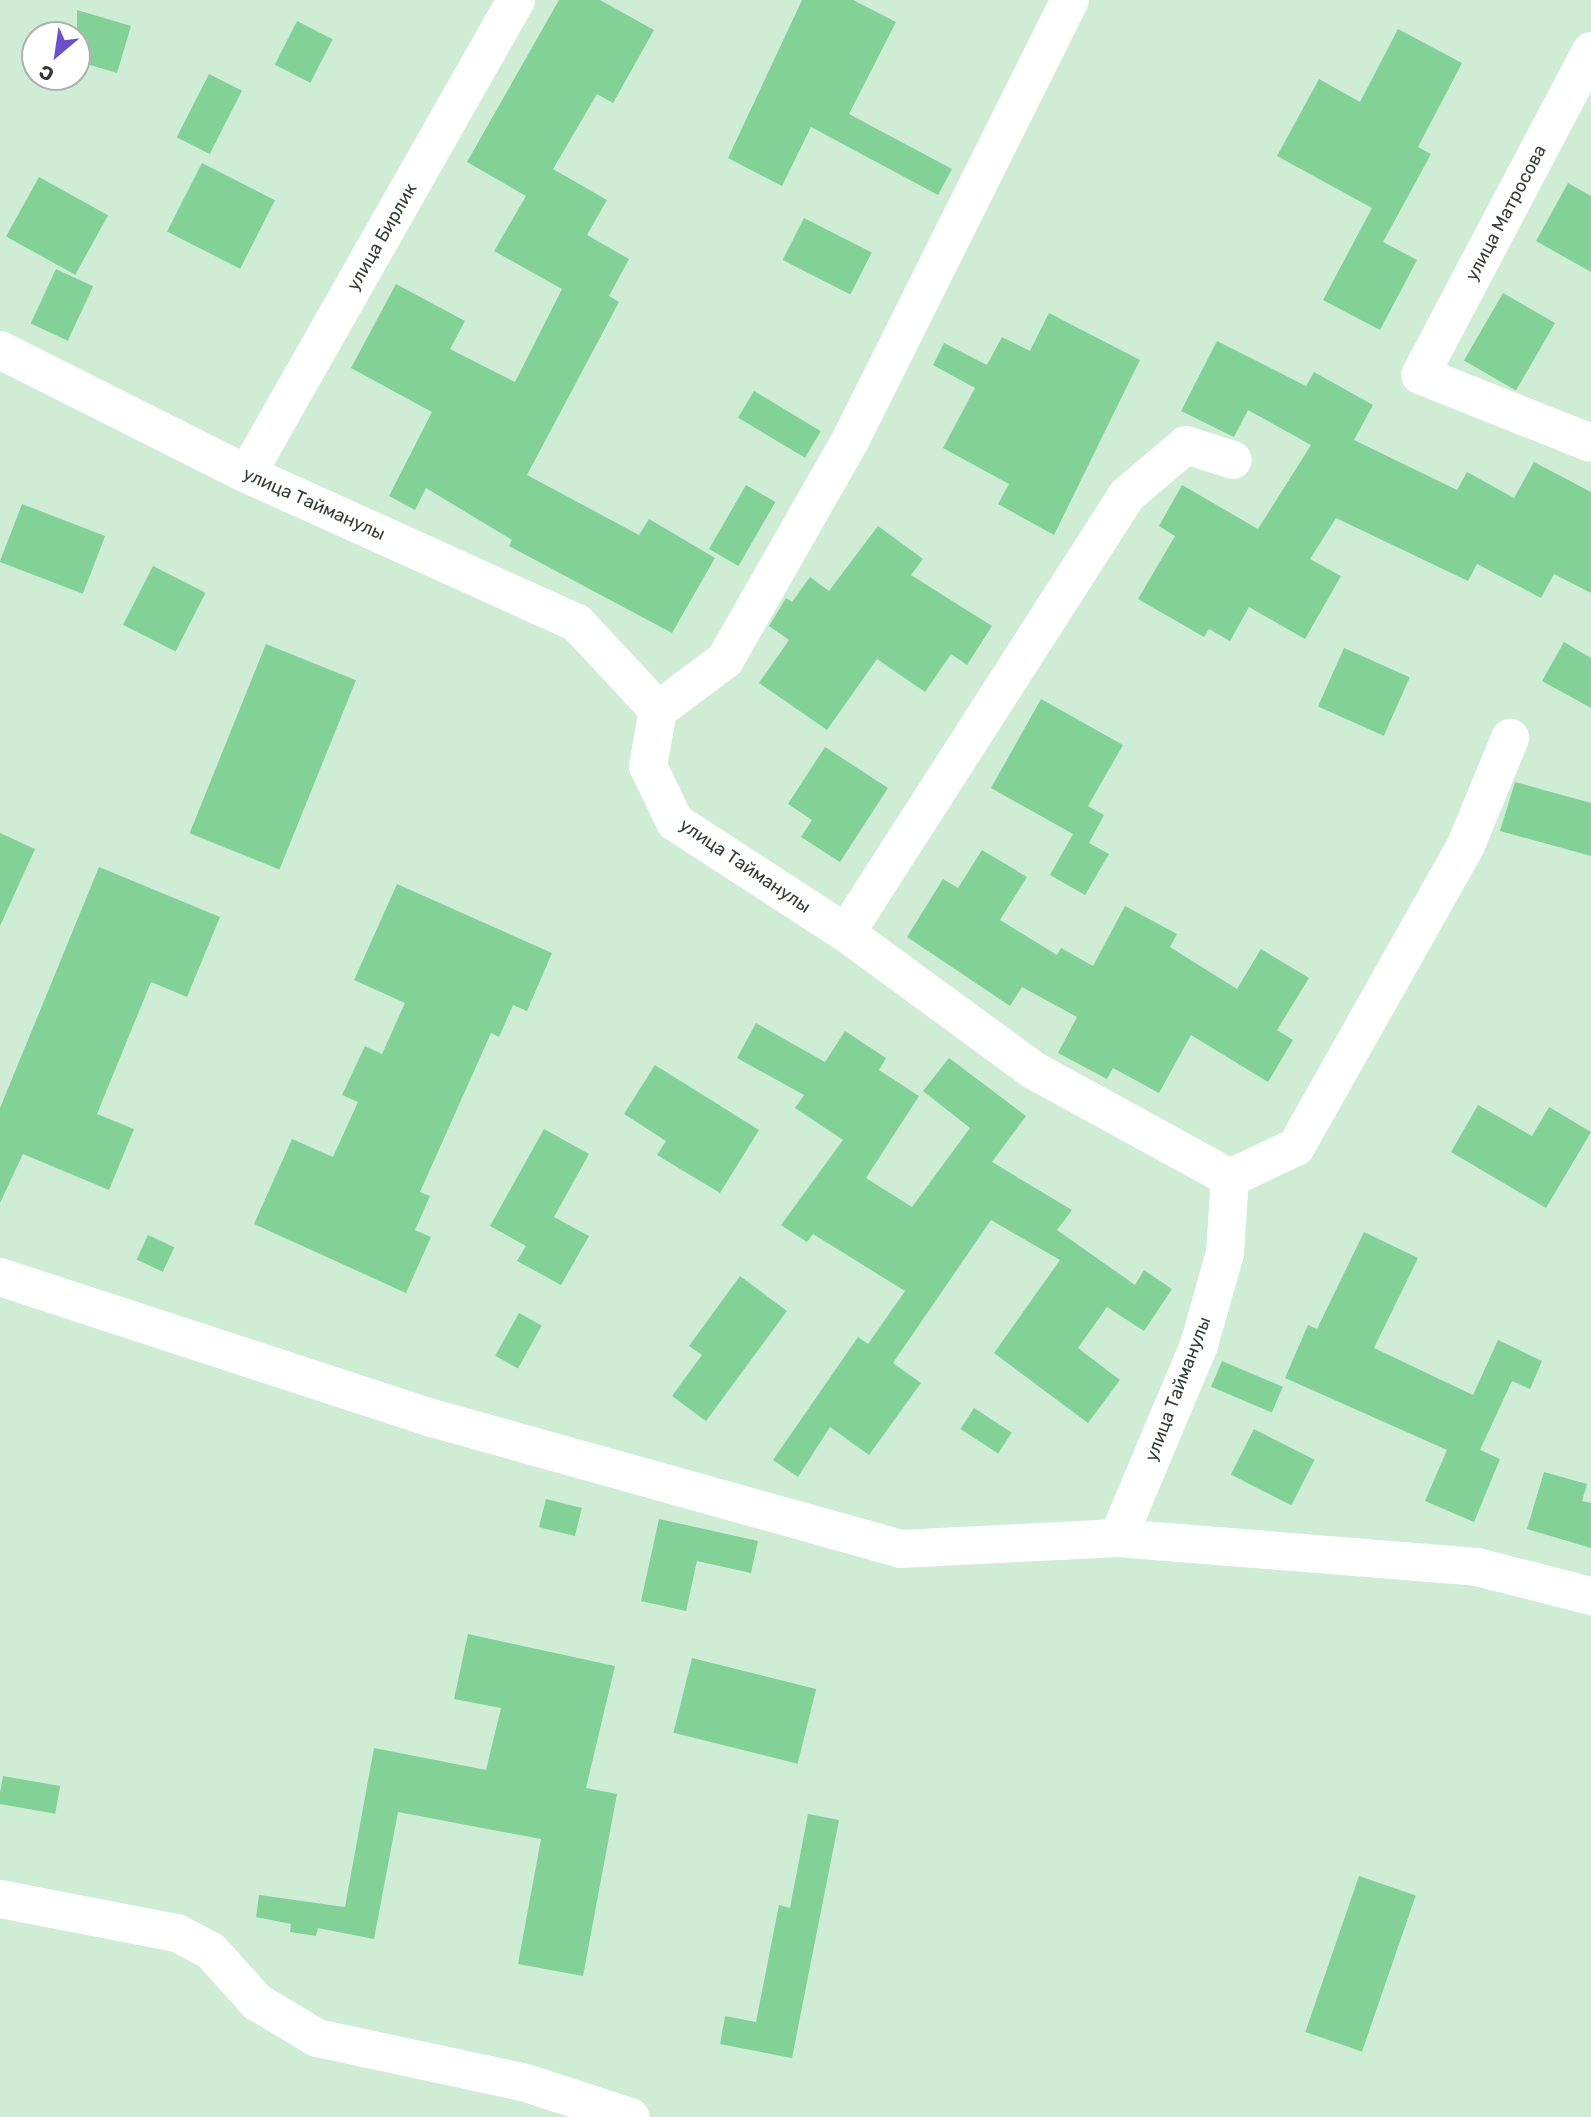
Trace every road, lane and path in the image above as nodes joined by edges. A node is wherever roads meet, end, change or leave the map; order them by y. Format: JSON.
{"nodes":[{"id":1,"x":516,"y":0,"type":"edge"},
{"id":2,"x":1070,"y":0,"type":"edge"},
{"id":3,"x":1591,"y":51,"type":"edge"},
{"id":4,"x":0,"y":350,"type":"edge"},
{"id":5,"x":1591,"y":443,"type":"edge"},
{"id":6,"x":1233,"y":460,"type":"dead end"},
{"id":7,"x":247,"y":474,"type":"junction"},
{"id":8,"x":658,"y":710,"type":"junction"},
{"id":9,"x":1510,"y":738,"type":"dead end"},
{"id":10,"x":846,"y":933,"type":"junction"},
{"id":11,"x":1230,"y":1178,"type":"junction"},
{"id":12,"x":0,"y":1278,"type":"edge"},
{"id":13,"x":1118,"y":1538,"type":"junction"},
{"id":14,"x":1591,"y":1597,"type":"edge"},
{"id":15,"x":0,"y":1899,"type":"edge"},
{"id":16,"x":630,"y":2117,"type":"edge"}],
"edges":[{"from":1,"to":7,"type":"street","name":"улица Бирлик"},
{"from":2,"to":8,"type":"street"},
{"from":3,"to":5,"type":"street","name":"улица Матросова"},
{"from":4,"to":7,"type":"street","name":"улица Тайманулы"},
{"from":6,"to":10,"type":"street"},
{"from":7,"to":8,"type":"street","name":"улица Тайманулы"},
{"from":8,"to":10,"type":"street","name":"улица Тайманулы"},
{"from":9,"to":11,"type":"street"},
{"from":10,"to":11,"type":"street","name":"улица Тайманулы"},
{"from":11,"to":13,"type":"street","name":"улица Тайманулы"},
{"from":12,"to":13,"type":"street"},
{"from":13,"to":14,"type":"street"},
{"from":15,"to":16,"type":"street"}]}
